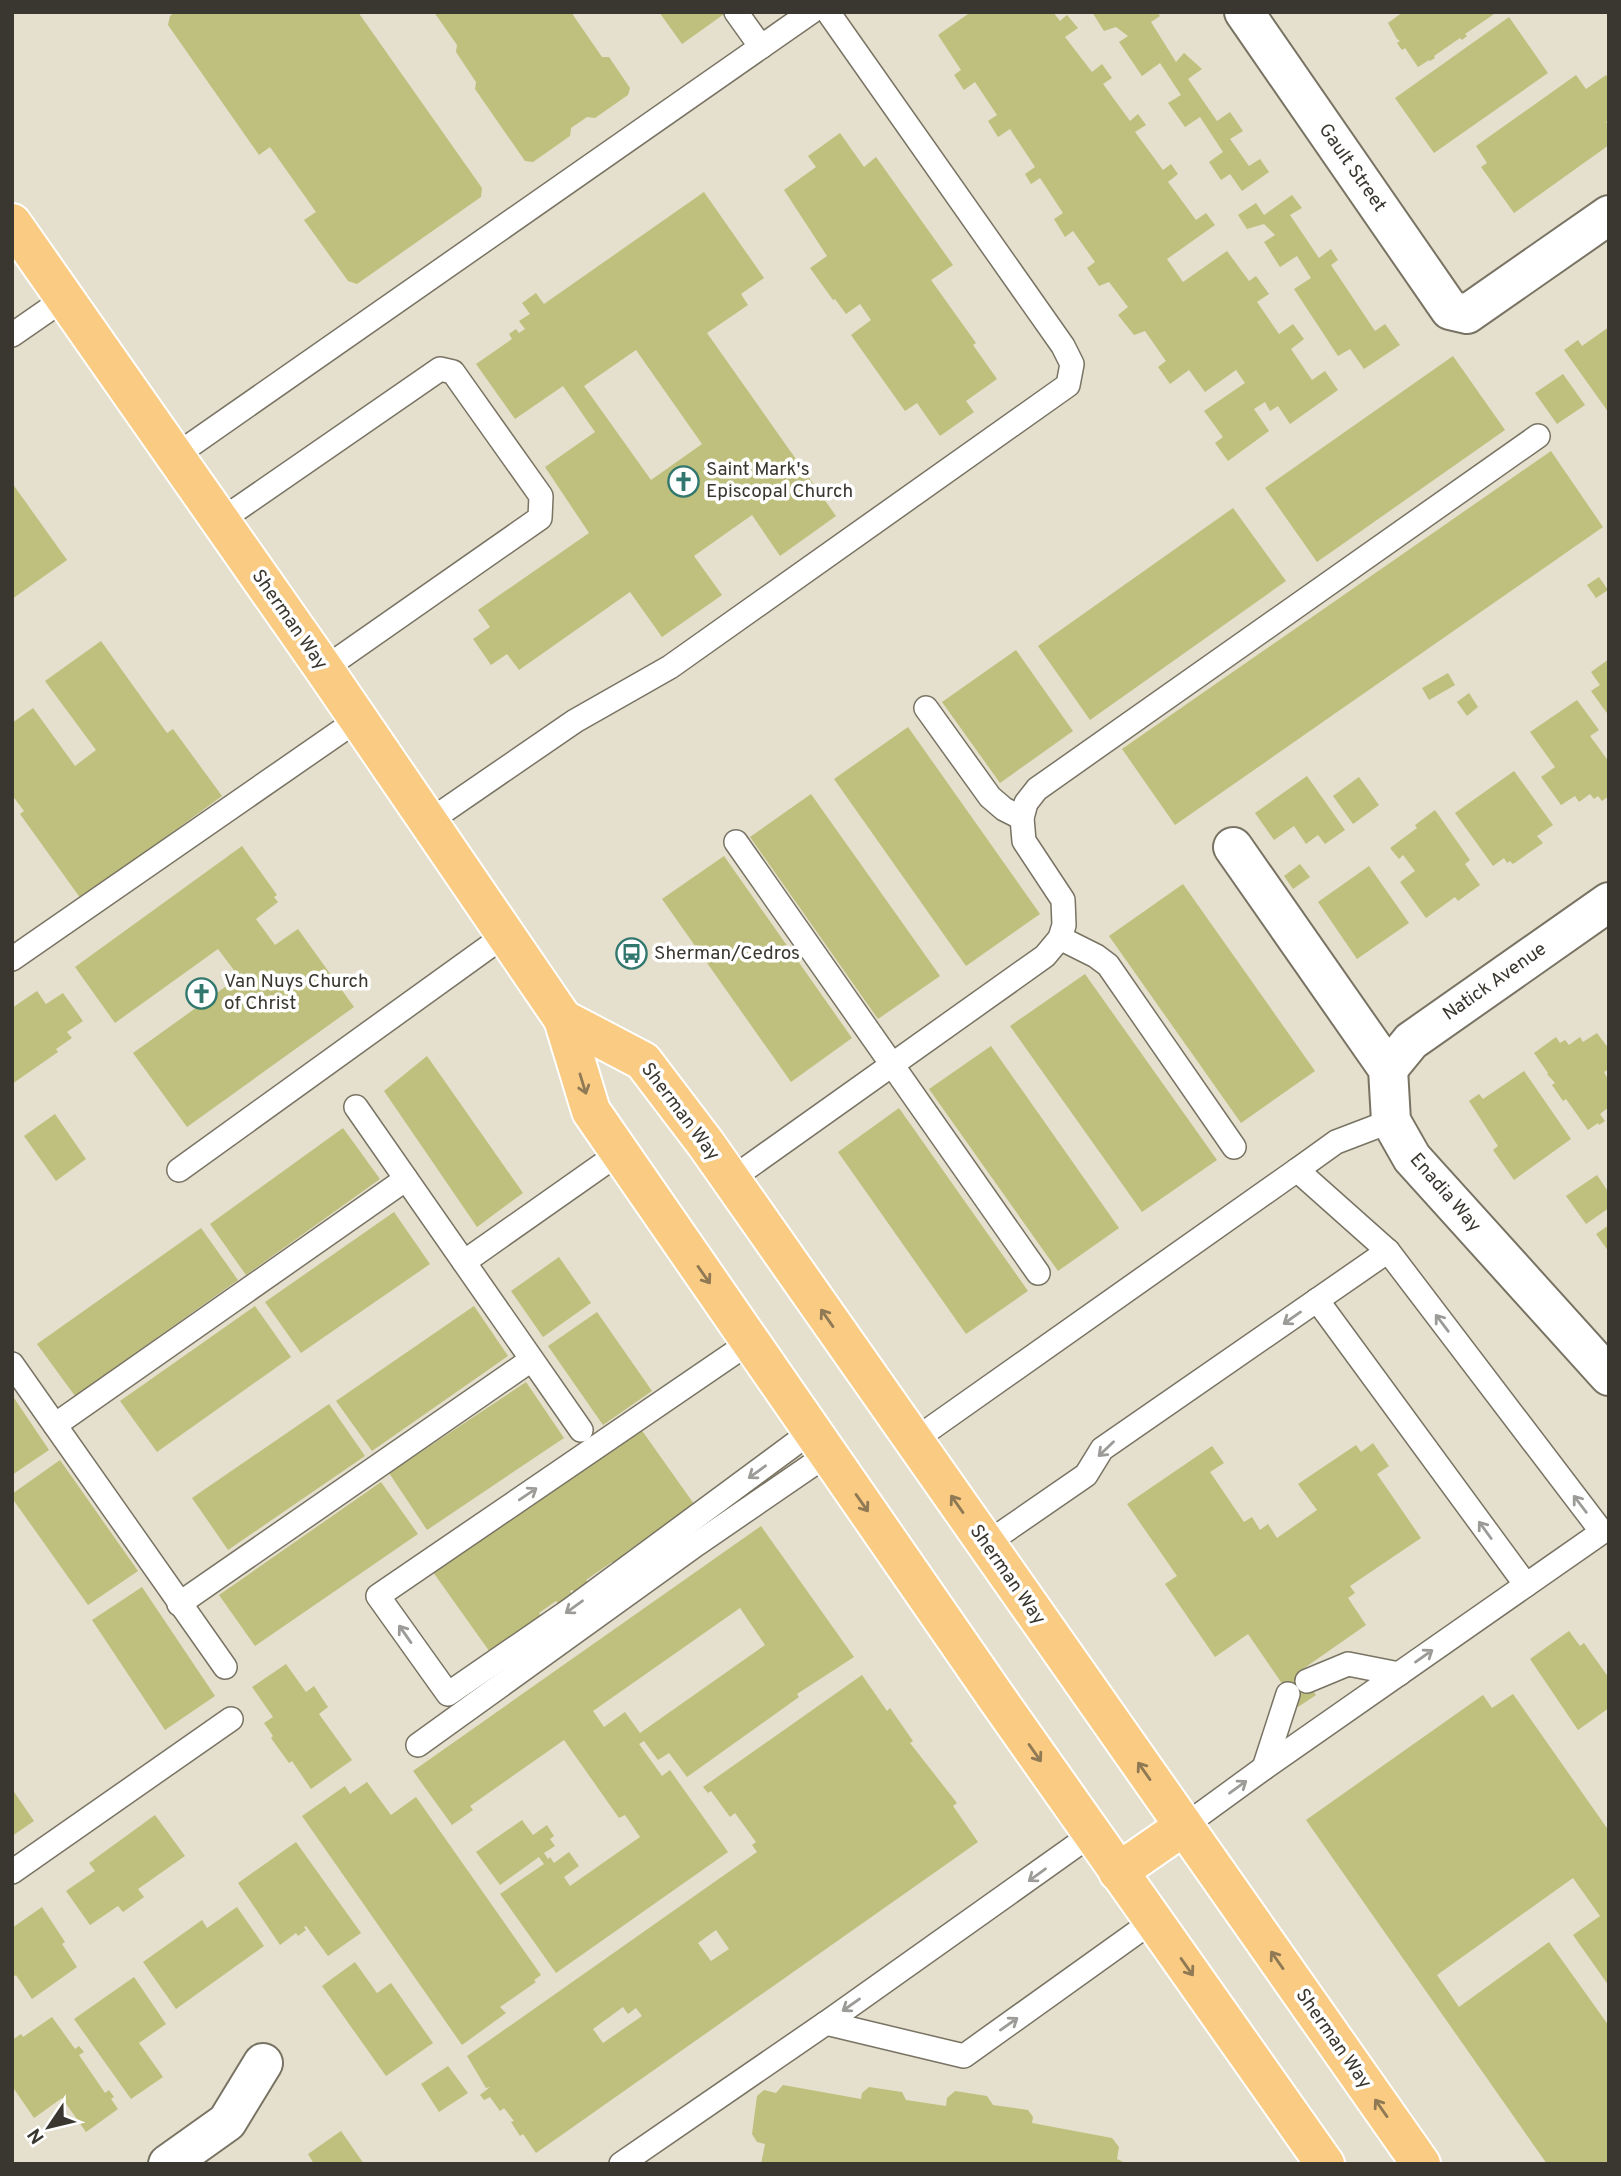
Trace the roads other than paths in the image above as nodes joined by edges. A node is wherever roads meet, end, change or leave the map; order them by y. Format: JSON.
{"nodes":[{"id":1,"x":736,"y":12,"type":"edge"},
{"id":2,"x":811,"y":12,"type":"edge"},
{"id":3,"x":828,"y":12,"type":"edge"},
{"id":4,"x":1244,"y":12,"type":"edge"},
{"id":5,"x":761,"y":47,"type":"junction"},
{"id":6,"x":1609,"y":215,"type":"edge"},
{"id":7,"x":12,"y":223,"type":"edge"},
{"id":8,"x":64,"y":299,"type":"junction"},
{"id":9,"x":12,"y":335,"type":"edge"},
{"id":10,"x":1538,"y":436,"type":"dead end"},
{"id":11,"x":175,"y":456,"type":"junction"},
{"id":12,"x":220,"y":521,"type":"junction"},
{"id":13,"x":324,"y":669,"type":"junction"},
{"id":14,"x":926,"y":708,"type":"dead end"},
{"id":15,"x":357,"y":720,"type":"junction"},
{"id":16,"x":1022,"y":818,"type":"junction"},
{"id":17,"x":428,"y":822,"type":"junction"},
{"id":18,"x":736,"y":842,"type":"dead end"},
{"id":19,"x":1233,"y":847,"type":"dead end"},
{"id":20,"x":1609,"y":902,"type":"edge"},
{"id":21,"x":505,"y":935,"type":"junction"},
{"id":22,"x":1060,"y":938,"type":"junction"},
{"id":23,"x":12,"y":959,"type":"edge"},
{"id":24,"x":563,"y":1019,"type":"junction"},
{"id":25,"x":892,"y":1065,"type":"junction"},
{"id":26,"x":1388,"y":1069,"type":"junction"},
{"id":27,"x":356,"y":1107,"type":"dead end"},
{"id":28,"x":1391,"y":1121,"type":"junction"},
{"id":29,"x":1234,"y":1147,"type":"dead end"},
{"id":30,"x":620,"y":1153,"type":"junction"},
{"id":31,"x":179,"y":1170,"type":"dead end"},
{"id":32,"x":1297,"y":1170,"type":"junction"},
{"id":33,"x":406,"y":1179,"type":"junction"},
{"id":34,"x":730,"y":1180,"type":"junction"},
{"id":35,"x":1388,"y":1251,"type":"junction"},
{"id":36,"x":464,"y":1262,"type":"junction"},
{"id":37,"x":1038,"y":1273,"type":"dead end"},
{"id":38,"x":1317,"y":1300,"type":"junction"},
{"id":39,"x":750,"y":1342,"type":"junction"},
{"id":40,"x":531,"y":1360,"type":"junction"},
{"id":41,"x":12,"y":1364,"type":"edge"},
{"id":42,"x":1609,"y":1376,"type":"edge"},
{"id":43,"x":55,"y":1425,"type":"junction"},
{"id":44,"x":581,"y":1430,"type":"dead end"},
{"id":45,"x":913,"y":1441,"type":"junction"},
{"id":46,"x":820,"y":1443,"type":"junction"},
{"id":47,"x":1605,"y":1529,"type":"edge"},
{"id":48,"x":986,"y":1544,"type":"junction"},
{"id":49,"x":1526,"y":1585,"type":"junction"},
{"id":50,"x":179,"y":1604,"type":"junction"},
{"id":51,"x":225,"y":1667,"type":"dead end"},
{"id":52,"x":1399,"y":1674,"type":"junction"},
{"id":53,"x":230,"y":1719,"type":"dead end"},
{"id":54,"x":418,"y":1745,"type":"dead end"},
{"id":55,"x":1264,"y":1768,"type":"junction"},
{"id":56,"x":1183,"y":1827,"type":"junction"},
{"id":57,"x":1092,"y":1834,"type":"junction"},
{"id":58,"x":12,"y":1872,"type":"edge"},
{"id":59,"x":1118,"y":1872,"type":"junction"},
{"id":60,"x":1154,"y":1920,"type":"junction"},
{"id":61,"x":826,"y":2023,"type":"junction"},
{"id":62,"x":263,"y":2063,"type":"dead end"},
{"id":63,"x":168,"y":2164,"type":"edge"},
{"id":64,"x":621,"y":2164,"type":"edge"},
{"id":65,"x":1325,"y":2164,"type":"edge"},
{"id":66,"x":1421,"y":2164,"type":"edge"}],
"edges":[{"from":1,"to":5,"type":"lane"},
{"from":2,"to":5,"type":"lane"},
{"from":3,"to":17,"type":"lane"},
{"from":4,"to":6,"type":"street","name":"Gault Street"},
{"from":5,"to":11,"type":"lane"},
{"from":7,"to":8,"type":"main road","name":"Sherman Way"},
{"from":8,"to":9,"type":"lane"},
{"from":8,"to":11,"type":"main road","name":"Sherman Way"},
{"from":10,"to":16,"type":"lane"},
{"from":11,"to":12,"type":"main road","name":"Sherman Way"},
{"from":12,"to":13,"type":"main road","name":"Sherman Way"},
{"from":12,"to":13,"type":"lane"},
{"from":13,"to":15,"type":"main road","name":"Sherman Way"},
{"from":14,"to":16,"type":"lane"},
{"from":15,"to":17,"type":"main road","name":"Sherman Way"},
{"from":15,"to":23,"type":"lane"},
{"from":16,"to":22,"type":"lane"},
{"from":17,"to":21,"type":"main road","name":"Sherman Way"},
{"from":18,"to":25,"type":"lane"},
{"from":19,"to":26,"type":"street"},
{"from":20,"to":26,"type":"street","name":"Natick Avenue"},
{"from":21,"to":24,"type":"main road","name":"Sherman Way"},
{"from":21,"to":31,"type":"lane"},
{"from":22,"to":25,"type":"lane"},
{"from":22,"to":29,"type":"lane"},
{"from":24,"to":30,"type":"main road","name":"Sherman Way","one_way":true},
{"from":24,"to":34,"type":"main road","name":"Sherman Way"},
{"from":25,"to":34,"type":"lane"},
{"from":25,"to":37,"type":"lane"},
{"from":26,"to":28,"type":"street","name":"Enadia Way"},
{"from":27,"to":33,"type":"lane"},
{"from":28,"to":32,"type":"lane"},
{"from":28,"to":42,"type":"street","name":"Enadia Way"},
{"from":30,"to":36,"type":"lane"},
{"from":30,"to":39,"type":"main road","name":"Sherman Way","one_way":true},
{"from":32,"to":35,"type":"lane"},
{"from":32,"to":45,"type":"lane"},
{"from":33,"to":36,"type":"lane"},
{"from":33,"to":43,"type":"lane"},
{"from":45,"to":34,"type":"main road","name":"Sherman Way","one_way":true},
{"from":35,"to":38,"type":"lane"},
{"from":47,"to":35,"type":"lane","one_way":true},
{"from":36,"to":40,"type":"lane"},
{"from":38,"to":48,"type":"lane","one_way":true},
{"from":49,"to":38,"type":"lane","one_way":true},
{"from":39,"to":46,"type":"main road","name":"Sherman Way"},
{"from":46,"to":39,"type":"lane","one_way":true},
{"from":40,"to":44,"type":"lane"},
{"from":40,"to":50,"type":"lane"},
{"from":41,"to":43,"type":"lane"},
{"from":43,"to":50,"type":"lane"},
{"from":48,"to":45,"type":"main road","name":"Sherman Way","one_way":true},
{"from":46,"to":54,"type":"lane"},
{"from":46,"to":57,"type":"main road","name":"Sherman Way","one_way":true},
{"from":47,"to":49,"type":"lane"},
{"from":56,"to":48,"type":"main road","name":"Sherman Way","one_way":true},
{"from":52,"to":49,"type":"lane","one_way":true},
{"from":50,"to":51,"type":"lane"},
{"from":52,"to":55,"type":"lane"},
{"from":52,"to":55,"type":"lane"},
{"from":53,"to":58,"type":"lane"},
{"from":56,"to":55,"type":"lane","one_way":true},
{"from":56,"to":59,"type":"main road"},
{"from":66,"to":56,"type":"main road","name":"Sherman Way","one_way":true},
{"from":57,"to":59,"type":"main road","name":"Sherman Way"},
{"from":57,"to":61,"type":"lane","one_way":true},
{"from":59,"to":60,"type":"main road","name":"Sherman Way"},
{"from":61,"to":60,"type":"lane","one_way":true},
{"from":60,"to":65,"type":"main road","name":"Sherman Way","one_way":true},
{"from":61,"to":64,"type":"lane"},
{"from":62,"to":63,"type":"street"}]}
